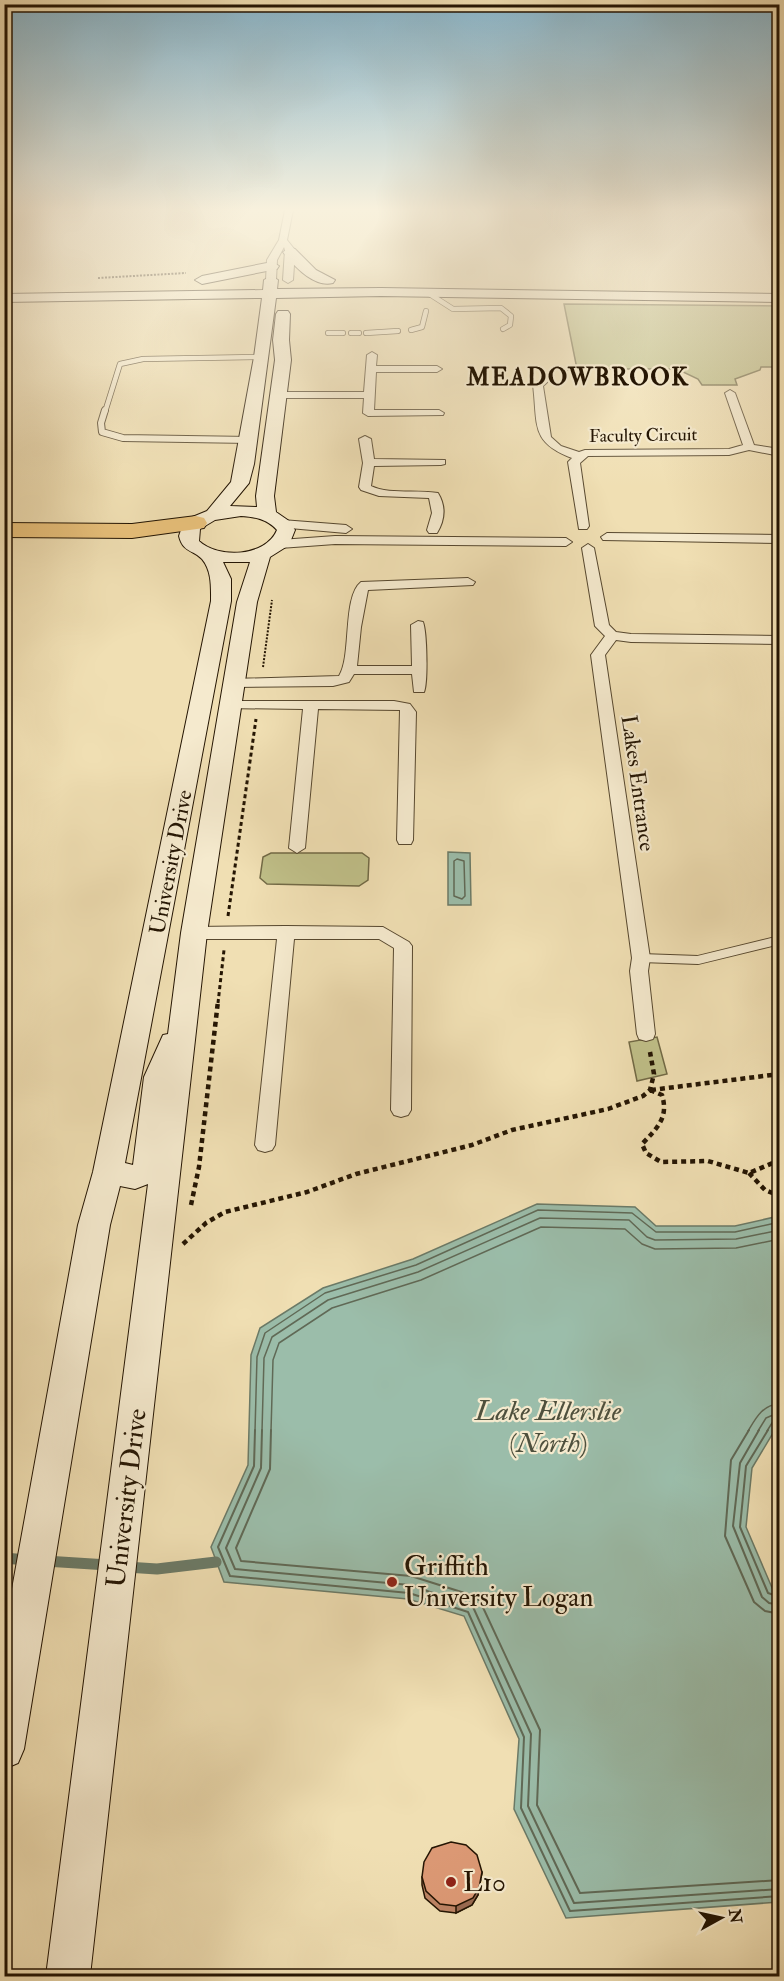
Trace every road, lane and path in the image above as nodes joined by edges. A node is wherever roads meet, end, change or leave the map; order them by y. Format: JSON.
{"nodes":[{"id":1,"x":239,"y":302,"type":"edge"},
{"id":2,"x":261,"y":302,"type":"edge"},
{"id":3,"x":285,"y":302,"type":"edge"},
{"id":4,"x":321,"y":302,"type":"edge"},
{"id":5,"x":443,"y":302,"type":"edge"},
{"id":6,"x":426,"y":311,"type":"dead end"},
{"id":7,"x":283,"y":313,"type":"junction"},
{"id":8,"x":256,"y":314,"type":"junction"},
{"id":9,"x":503,"y":329,"type":"dead end"},
{"id":10,"x":411,"y":330,"type":"dead end"},
{"id":11,"x":398,"y":331,"type":"dead end"},
{"id":12,"x":328,"y":333,"type":"dead end"},
{"id":13,"x":343,"y":333,"type":"dead end"},
{"id":14,"x":351,"y":333,"type":"dead end"},
{"id":15,"x":359,"y":333,"type":"dead end"},
{"id":16,"x":366,"y":333,"type":"dead end"},
{"id":17,"x":372,"y":355,"type":"dead end"},
{"id":18,"x":262,"y":357,"type":"junction"},
{"id":19,"x":371,"y":369,"type":"junction"},
{"id":20,"x":437,"y":369,"type":"dead end"},
{"id":21,"x":549,"y":376,"type":"dead end"},
{"id":22,"x":730,"y":393,"type":"dead end"},
{"id":23,"x":279,"y":395,"type":"junction"},
{"id":24,"x":369,"y":396,"type":"junction"},
{"id":25,"x":439,"y":413,"type":"dead end"},
{"id":26,"x":366,"y":439,"type":"dead end"},
{"id":27,"x":250,"y":440,"type":"junction"},
{"id":28,"x":749,"y":447,"type":"junction"},
{"id":29,"x":780,"y":453,"type":"edge"},
{"id":30,"x":579,"y":456,"type":"junction"},
{"id":31,"x":441,"y":462,"type":"dead end"},
{"id":32,"x":369,"y":463,"type":"junction"},
{"id":33,"x":275,"y":519,"type":"junction"},
{"id":34,"x":583,"y":526,"type":"junction"},
{"id":35,"x":4,"y":530,"type":"edge"},
{"id":36,"x":433,"y":530,"type":"junction"},
{"id":37,"x":202,"y":534,"type":"junction"},
{"id":38,"x":565,"y":537,"type":"junction"},
{"id":39,"x":607,"y":537,"type":"junction"},
{"id":40,"x":780,"y":539,"type":"edge"},
{"id":41,"x":418,"y":540,"type":"junction"},
{"id":42,"x":4,"y":545,"type":"edge"},
{"id":43,"x":588,"y":548,"type":"junction"},
{"id":44,"x":271,"y":549,"type":"junction"},
{"id":45,"x":468,"y":582,"type":"dead end"},
{"id":46,"x":273,"y":593,"type":"dead end"},
{"id":47,"x":418,"y":625,"type":"dead end"},
{"id":48,"x":612,"y":635,"type":"junction"},
{"id":49,"x":780,"y":640,"type":"edge"},
{"id":50,"x":350,"y":670,"type":"junction"},
{"id":51,"x":419,"y":670,"type":"junction"},
{"id":52,"x":261,"y":683,"type":"junction"},
{"id":53,"x":419,"y":689,"type":"dead end"},
{"id":54,"x":232,"y":694,"type":"junction"},
{"id":55,"x":258,"y":704,"type":"junction"},
{"id":56,"x":311,"y":705,"type":"junction"},
{"id":57,"x":405,"y":840,"type":"dead end"},
{"id":58,"x":297,"y":848,"type":"dead end"},
{"id":59,"x":226,"y":932,"type":"junction"},
{"id":60,"x":286,"y":932,"type":"junction"},
{"id":61,"x":194,"y":933,"type":"junction"},
{"id":62,"x":780,"y":940,"type":"edge"},
{"id":63,"x":641,"y":958,"type":"junction"},
{"id":64,"x":184,"y":1019,"type":"junction"},
{"id":65,"x":646,"y":1034,"type":"joint"},
{"id":66,"x":780,"y":1074,"type":"edge"},
{"id":67,"x":650,"y":1090,"type":"junction"},
{"id":68,"x":401,"y":1110,"type":"dead end"},
{"id":69,"x":265,"y":1145,"type":"dead end"},
{"id":70,"x":780,"y":1160,"type":"edge"},
{"id":71,"x":108,"y":1172,"type":"junction"},
{"id":72,"x":749,"y":1173,"type":"junction"},
{"id":73,"x":780,"y":1197,"type":"edge"},
{"id":74,"x":189,"y":1212,"type":"dead end"},
{"id":75,"x":184,"y":1235,"type":"dead end"},
{"id":76,"x":4,"y":1749,"type":"edge"},
{"id":77,"x":68,"y":1977,"type":"edge"}],
"edges":[{"from":1,"to":8,"type":"main road"},
{"from":2,"to":8,"type":"main road"},
{"from":3,"to":7,"type":"main road"},
{"from":4,"to":7,"type":"main road"},
{"from":5,"to":9,"type":"lane"},
{"from":6,"to":10,"type":"lane"},
{"from":7,"to":23,"type":"main road"},
{"from":8,"to":18,"type":"main road"},
{"from":11,"to":16,"type":"lane"},
{"from":12,"to":13,"type":"lane"},
{"from":14,"to":15,"type":"lane"},
{"from":17,"to":19,"type":"street"},
{"from":18,"to":27,"type":"main road"},
{"from":18,"to":27,"type":"lane"},
{"from":19,"to":20,"type":"street"},
{"from":19,"to":24,"type":"street"},
{"from":21,"to":30,"type":"street"},
{"from":22,"to":28,"type":"street"},
{"from":23,"to":24,"type":"street"},
{"from":23,"to":33,"type":"main road"},
{"from":24,"to":25,"type":"street"},
{"from":26,"to":32,"type":"street"},
{"from":27,"to":37,"type":"main road"},
{"from":28,"to":29,"type":"street","name":"Faculty Circuit"},
{"from":28,"to":30,"type":"street","name":"Faculty Circuit"},
{"from":30,"to":34,"type":"street","name":"Faculty Circuit"},
{"from":31,"to":32,"type":"street"},
{"from":32,"to":36,"type":"street"},
{"from":33,"to":36,"type":"street"},
{"from":33,"to":37,"type":"main road"},
{"from":33,"to":44,"type":"main road","name":"University Drive"},
{"from":34,"to":38,"type":"street"},
{"from":34,"to":39,"type":"street"},
{"from":35,"to":37,"type":"highway"},
{"from":36,"to":38,"type":"street"},
{"from":36,"to":41,"type":"street"},
{"from":37,"to":42,"type":"highway"},
{"from":37,"to":44,"type":"main road"},
{"from":37,"to":71,"type":"main road","name":"University Drive"},
{"from":38,"to":41,"type":"street"},
{"from":38,"to":43,"type":"street"},
{"from":39,"to":40,"type":"street"},
{"from":39,"to":43,"type":"street"},
{"from":41,"to":44,"type":"street"},
{"from":43,"to":48,"type":"street"},
{"from":44,"to":54,"type":"main road","name":"University Drive"},
{"from":45,"to":50,"type":"street"},
{"from":46,"to":52,"type":"path"},
{"from":47,"to":51,"type":"street"},
{"from":48,"to":49,"type":"street"},
{"from":48,"to":63,"type":"street","name":"Lakes Entrance"},
{"from":50,"to":51,"type":"street"},
{"from":50,"to":52,"type":"street"},
{"from":51,"to":53,"type":"street"},
{"from":52,"to":54,"type":"street"},
{"from":54,"to":55,"type":"street"},
{"from":54,"to":61,"type":"main road","name":"University Drive"},
{"from":55,"to":56,"type":"street"},
{"from":55,"to":59,"type":"path"},
{"from":56,"to":57,"type":"street"},
{"from":56,"to":58,"type":"street"},
{"from":59,"to":60,"type":"street"},
{"from":59,"to":61,"type":"street"},
{"from":59,"to":74,"type":"path"},
{"from":60,"to":68,"type":"street"},
{"from":60,"to":69,"type":"street"},
{"from":61,"to":64,"type":"main road","name":"University Drive"},
{"from":62,"to":63,"type":"lane"},
{"from":63,"to":65,"type":"street","name":"Lakes Entrance"},
{"from":64,"to":71,"type":"main road","name":"University Drive"},
{"from":64,"to":77,"type":"main road","name":"University Drive"},
{"from":65,"to":67,"type":"path"},
{"from":66,"to":67,"type":"path"},
{"from":67,"to":72,"type":"path"},
{"from":67,"to":75,"type":"path"},
{"from":70,"to":72,"type":"path"},
{"from":71,"to":76,"type":"main road","name":"University Drive"},
{"from":72,"to":73,"type":"path"}]}
